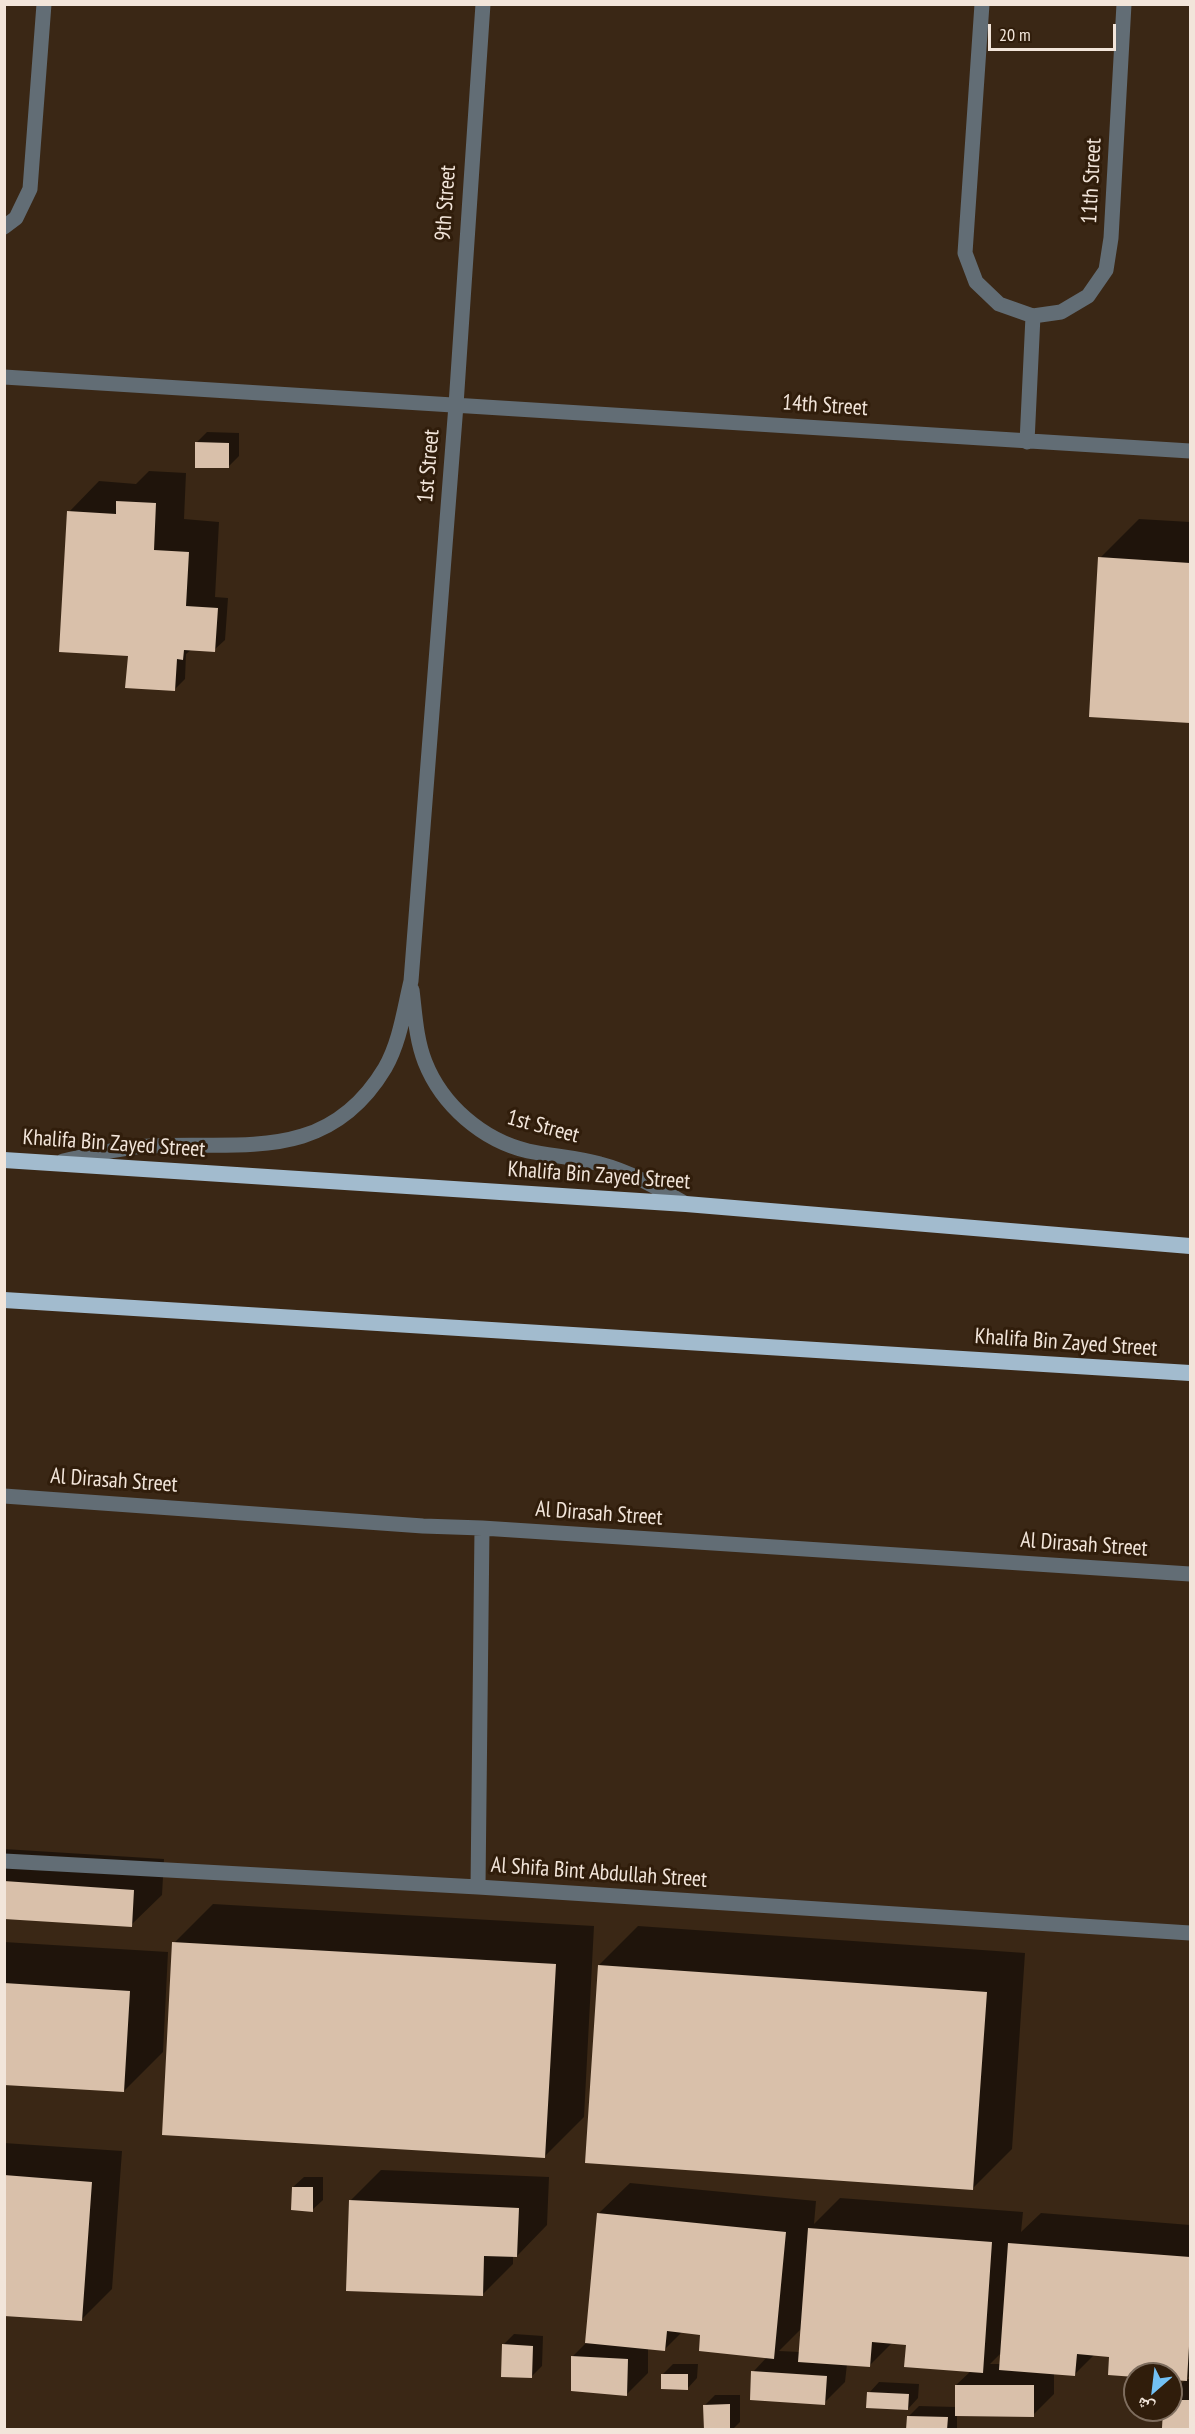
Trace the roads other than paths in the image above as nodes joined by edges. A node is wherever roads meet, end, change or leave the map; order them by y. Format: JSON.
{"nodes":[{"id":1,"x":44,"y":4,"type":"edge"},
{"id":2,"x":483,"y":4,"type":"edge"},
{"id":3,"x":982,"y":4,"type":"edge"},
{"id":4,"x":1124,"y":4,"type":"edge"},
{"id":5,"x":4,"y":227,"type":"edge"},
{"id":6,"x":1033,"y":315,"type":"junction"},
{"id":7,"x":4,"y":377,"type":"edge"},
{"id":8,"x":456,"y":405,"type":"junction"},
{"id":9,"x":1027,"y":442,"type":"junction"},
{"id":10,"x":1191,"y":452,"type":"edge"},
{"id":11,"x":411,"y":981,"type":"junction"},
{"id":12,"x":4,"y":1160,"type":"edge"},
{"id":13,"x":54,"y":1163,"type":"junction"},
{"id":14,"x":686,"y":1204,"type":"junction"},
{"id":15,"x":1191,"y":1246,"type":"edge"},
{"id":16,"x":4,"y":1300,"type":"edge"},
{"id":17,"x":1191,"y":1373,"type":"edge"},
{"id":18,"x":4,"y":1496,"type":"edge"},
{"id":19,"x":482,"y":1528,"type":"junction"},
{"id":20,"x":1191,"y":1574,"type":"edge"},
{"id":21,"x":4,"y":1861,"type":"edge"},
{"id":22,"x":478,"y":1887,"type":"junction"},
{"id":23,"x":1191,"y":1933,"type":"edge"}],
"edges":[{"from":1,"to":5,"type":"street"},
{"from":2,"to":8,"type":"street","name":"9th Street"},
{"from":3,"to":6,"type":"street","name":"11th Street"},
{"from":4,"to":6,"type":"street","name":"11th Street"},
{"from":6,"to":9,"type":"street"},
{"from":7,"to":8,"type":"street","name":"1st Street"},
{"from":8,"to":9,"type":"street","name":"14th Street"},
{"from":8,"to":11,"type":"street","name":"1st Street"},
{"from":9,"to":10,"type":"street","name":"14th Street"},
{"from":11,"to":13,"type":"street","name":"1st Street"},
{"from":11,"to":14,"type":"street","name":"1st Street"},
{"from":12,"to":13,"type":"highway","name":"Khalifa Bin Zayed Street"},
{"from":13,"to":14,"type":"highway","name":"Khalifa Bin Zayed Street"},
{"from":14,"to":15,"type":"highway","name":"Khalifa Bin Zayed Street"},
{"from":16,"to":17,"type":"highway","name":"Khalifa Bin Zayed Street"},
{"from":18,"to":19,"type":"street","name":"Al Dirasah Street"},
{"from":19,"to":20,"type":"street","name":"Al Dirasah Street"},
{"from":19,"to":22,"type":"street"},
{"from":21,"to":22,"type":"street","name":"Al Shifa Bint Abdullah Street"},
{"from":22,"to":23,"type":"street","name":"Al Shifa Bint Abdullah Street"}]}
